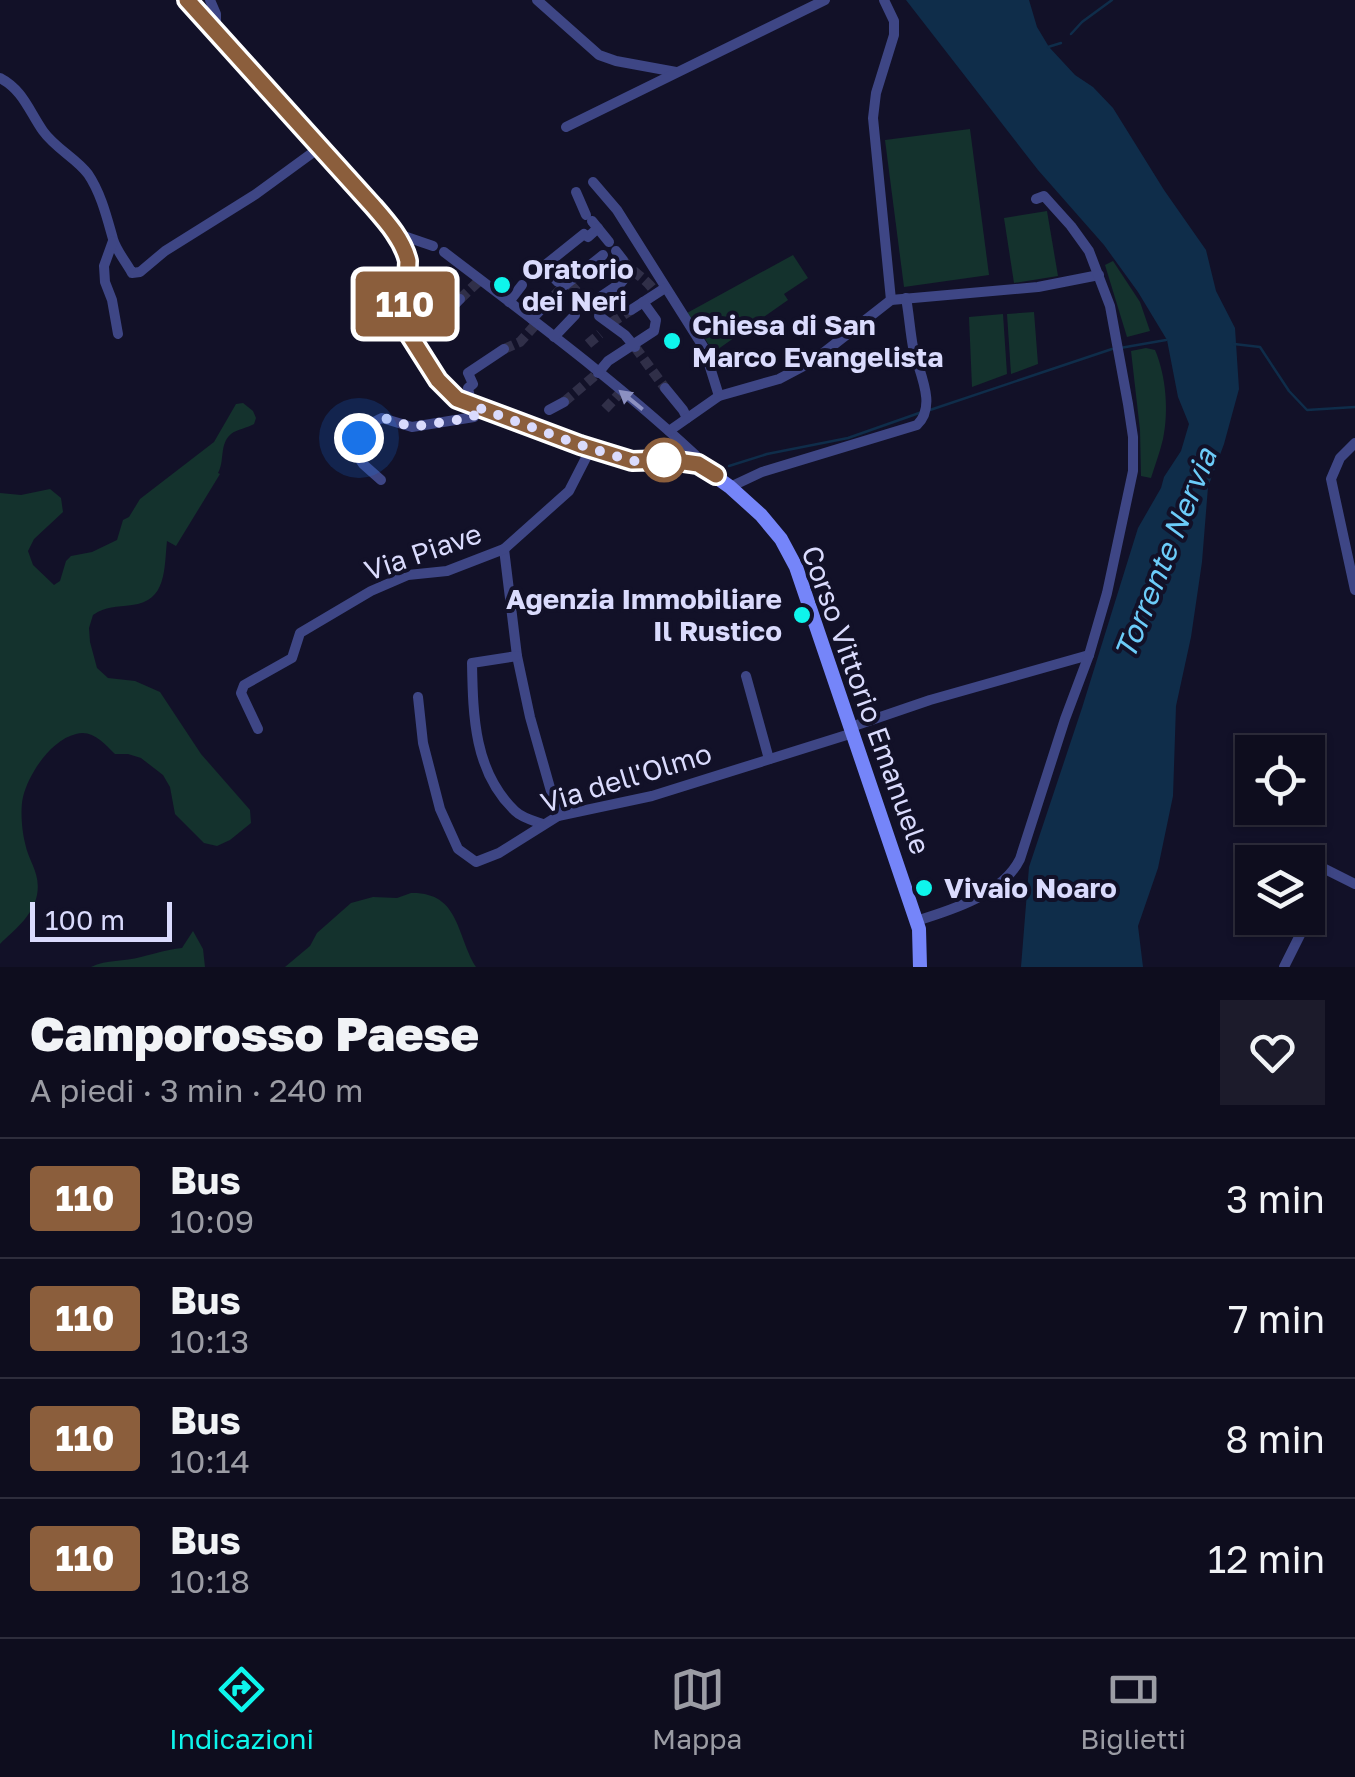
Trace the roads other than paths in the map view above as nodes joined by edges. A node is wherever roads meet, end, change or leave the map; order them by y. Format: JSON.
{"nodes":[{"id":1,"x":187,"y":0,"type":"edge"},
{"id":2,"x":210,"y":0,"type":"edge"},
{"id":3,"x":537,"y":0,"type":"edge"},
{"id":4,"x":825,"y":0,"type":"edge"},
{"id":5,"x":884,"y":0,"type":"edge"},
{"id":6,"x":894,"y":21,"type":"junction"},
{"id":7,"x":905,"y":30,"type":"dead end"},
{"id":8,"x":216,"y":32,"type":"junction"},
{"id":9,"x":678,"y":72,"type":"junction"},
{"id":10,"x":0,"y":78,"type":"edge"},
{"id":11,"x":566,"y":127,"type":"dead end"},
{"id":12,"x":319,"y":148,"type":"junction"},
{"id":13,"x":593,"y":182,"type":"dead end"},
{"id":14,"x":576,"y":192,"type":"dead end"},
{"id":15,"x":1036,"y":198,"type":"dead end"},
{"id":16,"x":592,"y":222,"type":"junction"},
{"id":17,"x":395,"y":233,"type":"junction"},
{"id":18,"x":113,"y":242,"type":"junction"},
{"id":19,"x":1100,"y":275,"type":"junction"},
{"id":20,"x":625,"y":278,"type":"dead end"},
{"id":21,"x":522,"y":286,"type":"dead end"},
{"id":22,"x":665,"y":288,"type":"junction"},
{"id":23,"x":906,"y":298,"type":"junction"},
{"id":24,"x":460,"y":299,"type":"tunnel mouth"},
{"id":25,"x":891,"y":300,"type":"junction"},
{"id":26,"x":507,"y":301,"type":"junction"},
{"id":27,"x":644,"y":302,"type":"junction"},
{"id":28,"x":544,"y":306,"type":"tunnel mouth"},
{"id":29,"x":631,"y":310,"type":"tunnel mouth"},
{"id":30,"x":575,"y":315,"type":"dead end"},
{"id":31,"x":532,"y":319,"type":"junction"},
{"id":32,"x":610,"y":324,"type":"junction"},
{"id":33,"x":434,"y":326,"type":"dead end"},
{"id":34,"x":118,"y":334,"type":"dead end"},
{"id":35,"x":600,"y":334,"type":"tunnel mouth"},
{"id":36,"x":554,"y":337,"type":"junction"},
{"id":37,"x":588,"y":344,"type":"tunnel mouth"},
{"id":38,"x":635,"y":346,"type":"junction"},
{"id":39,"x":504,"y":349,"type":"tunnel mouth"},
{"id":40,"x":576,"y":355,"type":"junction"},
{"id":41,"x":598,"y":372,"type":"junction"},
{"id":42,"x":665,"y":388,"type":"tunnel mouth"},
{"id":43,"x":719,"y":396,"type":"junction"},
{"id":44,"x":564,"y":402,"type":"tunnel mouth"},
{"id":45,"x":474,"y":406,"type":"junction"},
{"id":46,"x":549,"y":410,"type":"dead end"},
{"id":47,"x":687,"y":418,"type":"junction"},
{"id":48,"x":669,"y":430,"type":"junction"},
{"id":49,"x":1355,"y":443,"type":"edge"},
{"id":50,"x":591,"y":448,"type":"junction"},
{"id":51,"x":698,"y":462,"type":"junction"},
{"id":52,"x":381,"y":480,"type":"dead end"},
{"id":53,"x":730,"y":487,"type":"junction"},
{"id":54,"x":504,"y":549,"type":"junction"},
{"id":55,"x":1355,"y":590,"type":"edge"},
{"id":56,"x":1089,"y":654,"type":"junction"},
{"id":57,"x":517,"y":656,"type":"junction"},
{"id":58,"x":746,"y":676,"type":"dead end"},
{"id":59,"x":418,"y":696,"type":"dead end"},
{"id":60,"x":258,"y":728,"type":"dead end"},
{"id":61,"x":852,"y":730,"type":"junction"},
{"id":62,"x":769,"y":759,"type":"junction"},
{"id":63,"x":558,"y":816,"type":"junction"},
{"id":64,"x":543,"y":824,"type":"junction"},
{"id":65,"x":1355,"y":884,"type":"edge"},
{"id":66,"x":916,"y":921,"type":"junction"},
{"id":67,"x":920,"y":967,"type":"edge"},
{"id":68,"x":1284,"y":967,"type":"edge"}],
"edges":[{"from":1,"to":8,"type":"main road"},
{"from":2,"to":8,"type":"street"},
{"from":3,"to":9,"type":"street"},
{"from":4,"to":9,"type":"street"},
{"from":5,"to":6,"type":"street"},
{"from":6,"to":7,"type":"street"},
{"from":6,"to":25,"type":"street"},
{"from":8,"to":12,"type":"main road"},
{"from":9,"to":11,"type":"street"},
{"from":10,"to":18,"type":"street"},
{"from":12,"to":17,"type":"main road"},
{"from":12,"to":18,"type":"street"},
{"from":13,"to":22,"type":"street"},
{"from":14,"to":16,"type":"street"},
{"from":15,"to":19,"type":"street"},
{"from":16,"to":16,"type":"street"},
{"from":17,"to":26,"type":"street"},
{"from":17,"to":45,"type":"main road"},
{"from":18,"to":34,"type":"street"},
{"from":19,"to":23,"type":"street"},
{"from":19,"to":56,"type":"street"},
{"from":20,"to":32,"type":"street"},
{"from":21,"to":26,"type":"street"},
{"from":22,"to":27,"type":"street"},
{"from":22,"to":43,"type":"street"},
{"from":23,"to":25,"type":"street"},
{"from":23,"to":53,"type":"street"},
{"from":24,"to":33,"type":"street"},
{"from":25,"to":43,"type":"street"},
{"from":26,"to":31,"type":"street"},
{"from":27,"to":29,"type":"street"},
{"from":27,"to":38,"type":"street"},
{"from":28,"to":31,"type":"street"},
{"from":30,"to":36,"type":"street"},
{"from":31,"to":36,"type":"street"},
{"from":32,"to":35,"type":"street"},
{"from":32,"to":38,"type":"street"},
{"from":36,"to":40,"type":"street"},
{"from":37,"to":40,"type":"street"},
{"from":38,"to":41,"type":"street"},
{"from":39,"to":45,"type":"street"},
{"from":40,"to":41,"type":"street"},
{"from":48,"to":41,"type":"street","one_way":true},
{"from":42,"to":47,"type":"street"},
{"from":43,"to":47,"type":"street"},
{"from":44,"to":46,"type":"street"},
{"from":45,"to":50,"type":"main road"},
{"from":45,"to":52,"type":"street"},
{"from":47,"to":48,"type":"street"},
{"from":48,"to":51,"type":"street"},
{"from":49,"to":55,"type":"street"},
{"from":50,"to":51,"type":"main road"},
{"from":50,"to":54,"type":"street","name":"Via Piave"},
{"from":51,"to":53,"type":"main road","name":"Corso Vittorio Emanuele"},
{"from":53,"to":61,"type":"main road","name":"Corso Vittorio Emanuele"},
{"from":54,"to":57,"type":"street"},
{"from":54,"to":60,"type":"street","name":"Via Piave"},
{"from":56,"to":61,"type":"street","name":"Via dell'Olmo"},
{"from":56,"to":66,"type":"street"},
{"from":57,"to":63,"type":"street"},
{"from":57,"to":64,"type":"street"},
{"from":58,"to":62,"type":"street"},
{"from":59,"to":64,"type":"street","name":"Via dell'Olmo"},
{"from":61,"to":62,"type":"street","name":"Via dell'Olmo"},
{"from":61,"to":66,"type":"main road","name":"Corso Vittorio Emanuele"},
{"from":62,"to":63,"type":"street","name":"Via dell'Olmo"},
{"from":63,"to":64,"type":"street","name":"Via dell'Olmo"},
{"from":65,"to":68,"type":"street"},
{"from":66,"to":67,"type":"main road","name":"Corso Vittorio Emanuele"}]}
